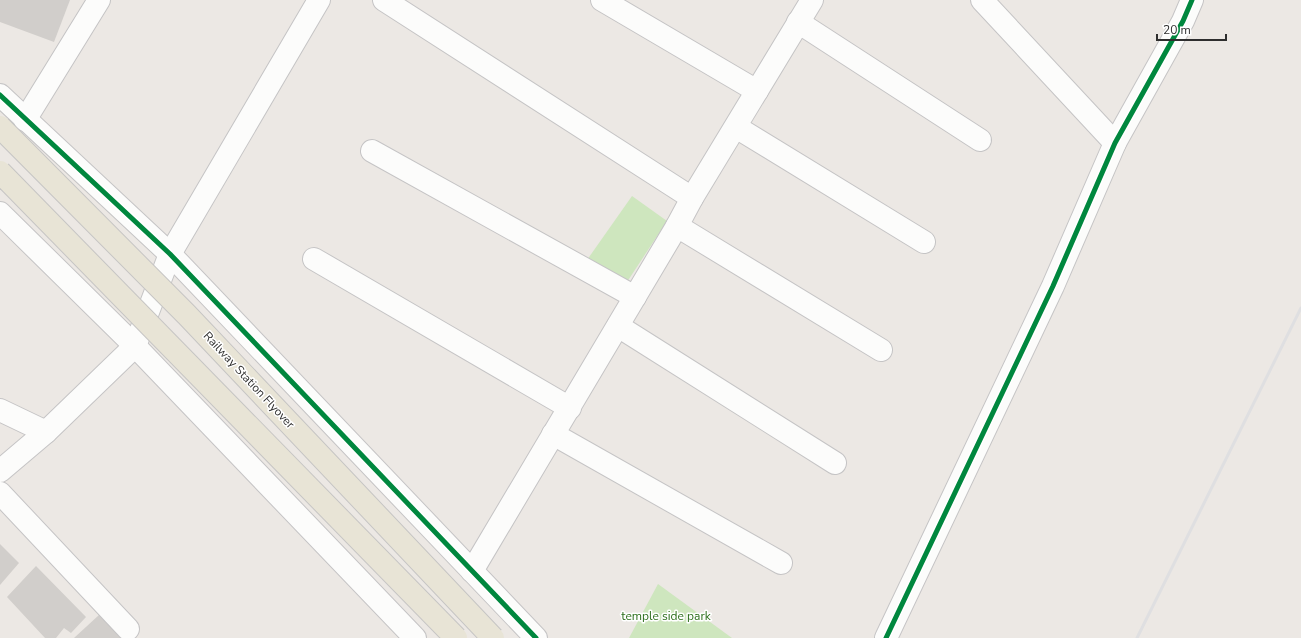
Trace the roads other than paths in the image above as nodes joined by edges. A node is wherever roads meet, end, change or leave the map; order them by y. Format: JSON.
{"nodes":[{"id":1,"x":99,"y":0,"type":"edge"},
{"id":2,"x":319,"y":0,"type":"edge"},
{"id":3,"x":384,"y":0,"type":"edge"},
{"id":4,"x":602,"y":0,"type":"edge"},
{"id":5,"x":812,"y":0,"type":"edge"},
{"id":6,"x":982,"y":0,"type":"edge"},
{"id":7,"x":1192,"y":0,"type":"edge"},
{"id":8,"x":798,"y":22,"type":"junction"},
{"id":9,"x":757,"y":91,"type":"junction"},
{"id":10,"x":0,"y":95,"type":"edge"},
{"id":11,"x":25,"y":120,"type":"junction"},
{"id":12,"x":0,"y":127,"type":"edge"},
{"id":13,"x":736,"y":127,"type":"junction"},
{"id":14,"x":980,"y":140,"type":"dead end"},
{"id":15,"x":1115,"y":143,"type":"junction"},
{"id":16,"x":372,"y":151,"type":"dead end"},
{"id":17,"x":0,"y":172,"type":"edge"},
{"id":18,"x":692,"y":198,"type":"junction"},
{"id":19,"x":0,"y":213,"type":"edge"},
{"id":20,"x":677,"y":226,"type":"junction"},
{"id":21,"x":924,"y":242,"type":"dead end"},
{"id":22,"x":170,"y":254,"type":"junction"},
{"id":23,"x":314,"y":259,"type":"dead end"},
{"id":24,"x":635,"y":297,"type":"junction"},
{"id":25,"x":618,"y":326,"type":"junction"},
{"id":26,"x":135,"y":346,"type":"junction"},
{"id":27,"x":882,"y":350,"type":"dead end"},
{"id":28,"x":570,"y":408,"type":"junction"},
{"id":29,"x":0,"y":410,"type":"edge"},
{"id":30,"x":46,"y":432,"type":"junction"},
{"id":31,"x":553,"y":434,"type":"junction"},
{"id":32,"x":835,"y":463,"type":"dead end"},
{"id":33,"x":0,"y":471,"type":"edge"},
{"id":34,"x":0,"y":493,"type":"edge"},
{"id":35,"x":781,"y":562,"type":"dead end"},
{"id":36,"x":472,"y":571,"type":"junction"},
{"id":37,"x":128,"y":629,"type":"dead end"},
{"id":38,"x":415,"y":638,"type":"edge"},
{"id":39,"x":456,"y":638,"type":"edge"},
{"id":40,"x":493,"y":638,"type":"edge"},
{"id":41,"x":536,"y":638,"type":"edge"},
{"id":42,"x":886,"y":638,"type":"edge"}],
"edges":[{"from":1,"to":11,"type":"street"},
{"from":2,"to":22,"type":"street"},
{"from":3,"to":18,"type":"street"},
{"from":4,"to":9,"type":"street"},
{"from":5,"to":8,"type":"street"},
{"from":6,"to":15,"type":"street"},
{"from":7,"to":15,"type":"street"},
{"from":8,"to":9,"type":"street"},
{"from":8,"to":14,"type":"street"},
{"from":9,"to":13,"type":"street"},
{"from":10,"to":11,"type":"street"},
{"from":11,"to":22,"type":"street"},
{"from":12,"to":40,"type":"main road","name":"Railway Station Flyover","bridge":true},
{"from":13,"to":18,"type":"street"},
{"from":13,"to":21,"type":"street"},
{"from":15,"to":42,"type":"street"},
{"from":16,"to":24,"type":"street"},
{"from":17,"to":39,"type":"main road","bridge":true},
{"from":18,"to":20,"type":"street"},
{"from":19,"to":26,"type":"street"},
{"from":20,"to":24,"type":"street"},
{"from":20,"to":27,"type":"street"},
{"from":22,"to":26,"type":"street"},
{"from":22,"to":36,"type":"street"},
{"from":23,"to":28,"type":"street"},
{"from":24,"to":25,"type":"street"},
{"from":25,"to":28,"type":"street"},
{"from":25,"to":32,"type":"street"},
{"from":26,"to":30,"type":"street"},
{"from":26,"to":38,"type":"street"},
{"from":28,"to":31,"type":"street"},
{"from":29,"to":30,"type":"street"},
{"from":30,"to":33,"type":"street"},
{"from":31,"to":35,"type":"street"},
{"from":31,"to":36,"type":"street"},
{"from":34,"to":37,"type":"street"},
{"from":36,"to":41,"type":"street"}]}
